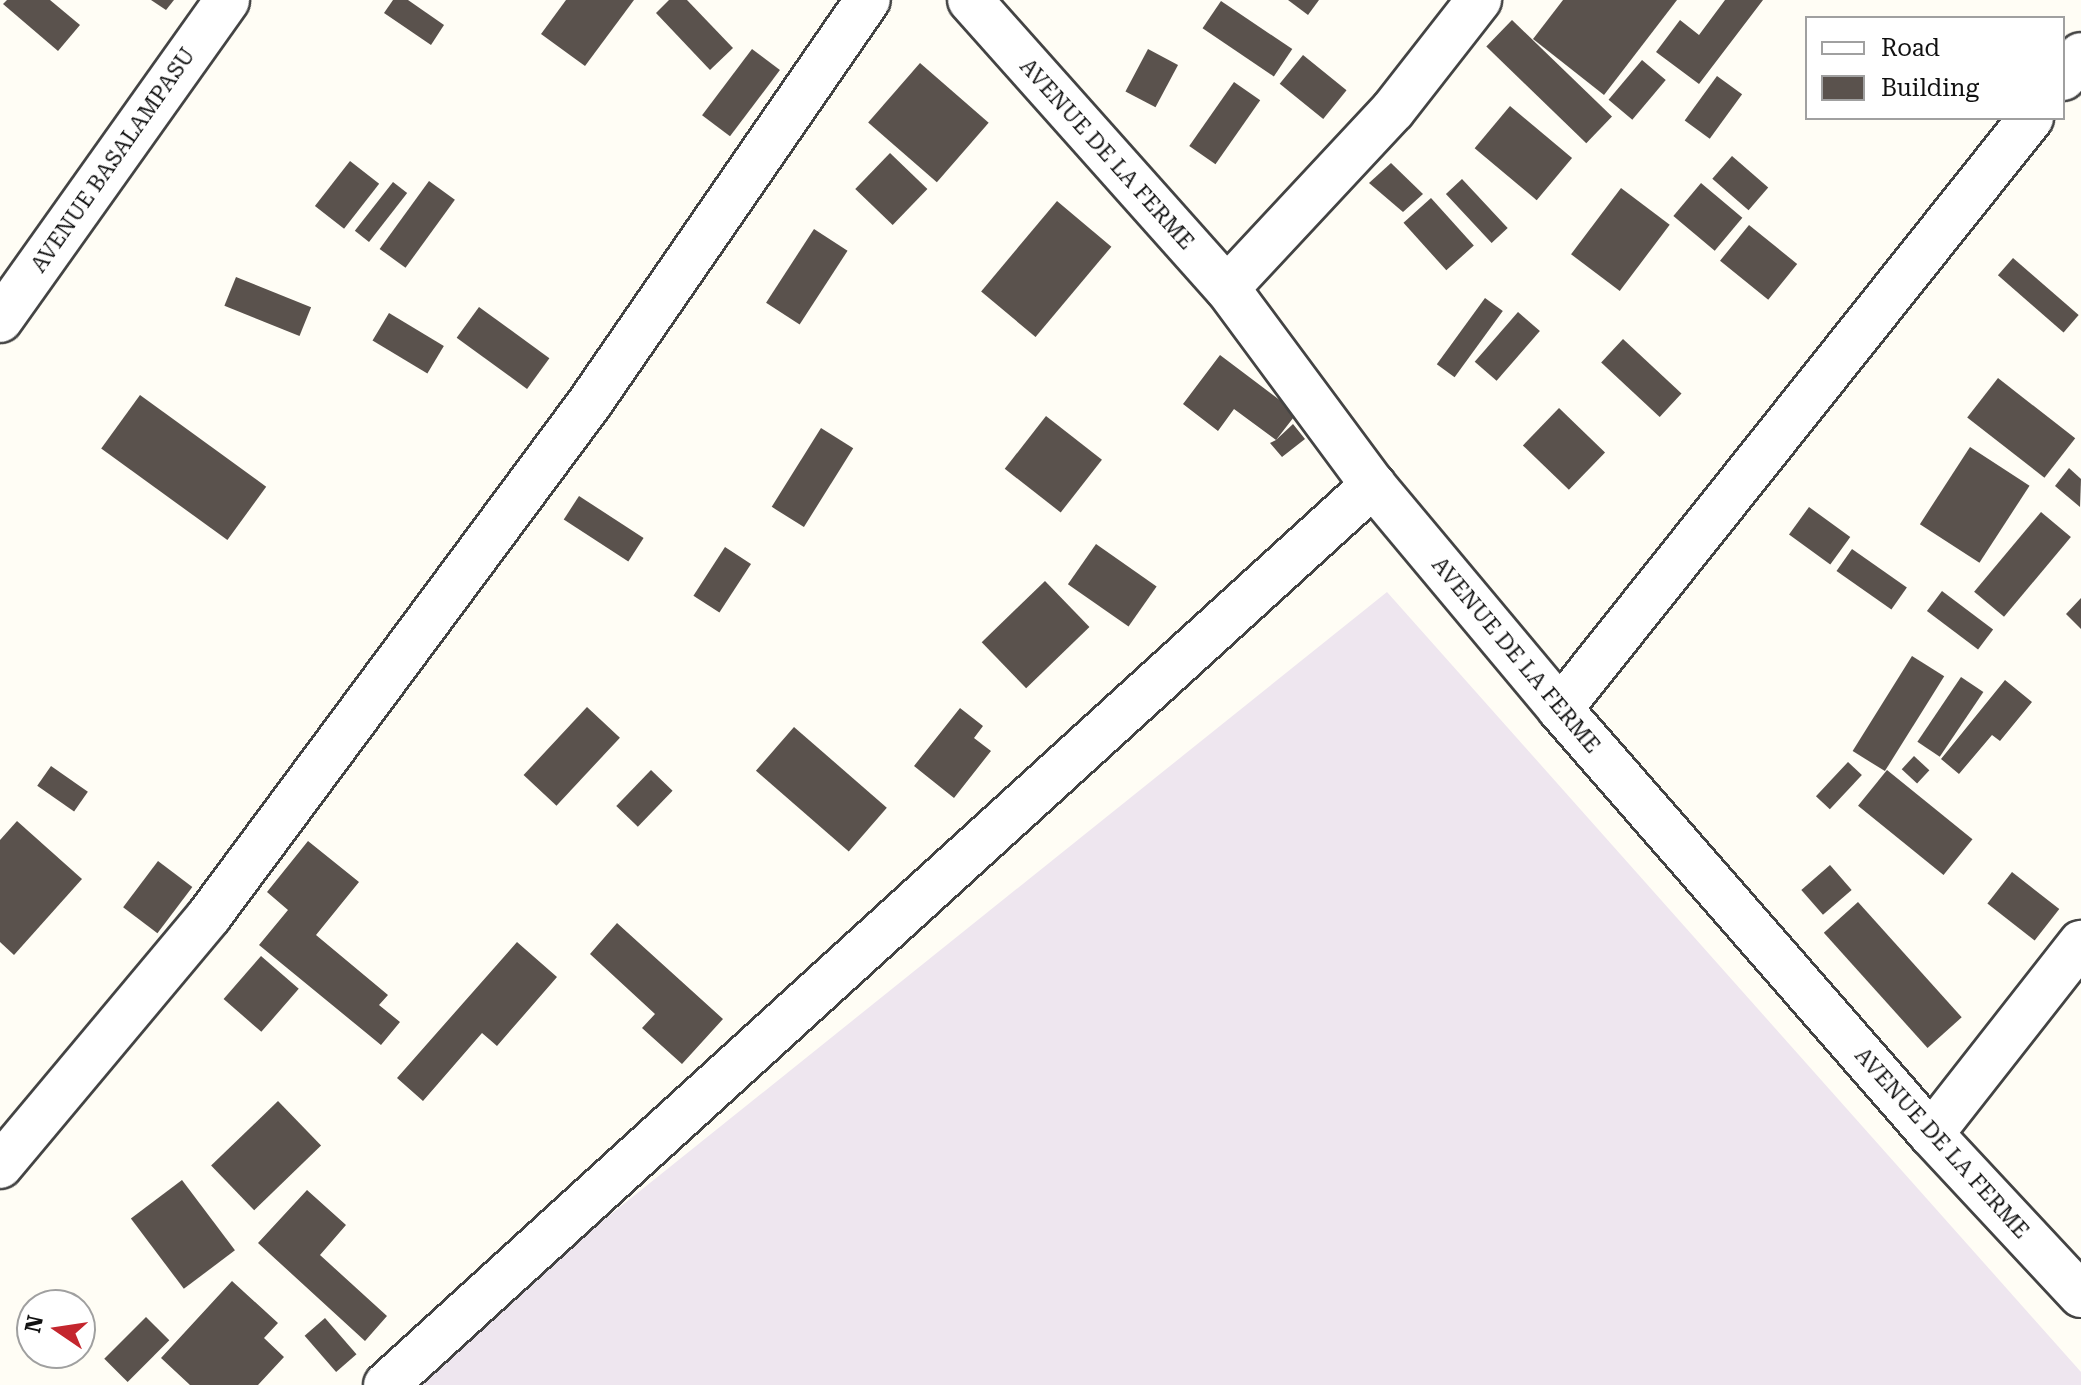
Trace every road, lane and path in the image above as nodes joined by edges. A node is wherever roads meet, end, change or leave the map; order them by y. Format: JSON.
{"nodes":[{"id":1,"x":227,"y":0,"type":"edge"},
{"id":2,"x":868,"y":0,"type":"edge"},
{"id":3,"x":970,"y":0,"type":"edge"},
{"id":4,"x":1479,"y":0,"type":"edge"},
{"id":5,"x":2081,"y":55,"type":"edge"},
{"id":6,"x":2065,"y":75,"type":"edge"},
{"id":7,"x":2029,"y":120,"type":"edge"},
{"id":8,"x":1227,"y":288,"type":"junction"},
{"id":9,"x":0,"y":320,"type":"edge"},
{"id":10,"x":1373,"y":485,"type":"junction"},
{"id":11,"x":1560,"y":709,"type":"junction"},
{"id":12,"x":2081,"y":943,"type":"edge"},
{"id":13,"x":1931,"y":1134,"type":"junction"},
{"id":14,"x":0,"y":1166,"type":"edge"},
{"id":15,"x":2081,"y":1295,"type":"edge"},
{"id":16,"x":386,"y":1385,"type":"edge"}],
"edges":[{"from":1,"to":9,"type":"street","name":"AVENUE BASALAMPASU"},
{"from":2,"to":14,"type":"street"},
{"from":3,"to":8,"type":"street","name":"AVENUE DE LA FERME"},
{"from":4,"to":8,"type":"street"},
{"from":5,"to":6,"type":"street"},
{"from":7,"to":11,"type":"street"},
{"from":8,"to":10,"type":"street","name":"AVENUE DE LA FERME"},
{"from":10,"to":11,"type":"street","name":"AVENUE DE LA FERME"},
{"from":10,"to":16,"type":"street"},
{"from":11,"to":13,"type":"street","name":"AVENUE DE LA FERME"},
{"from":12,"to":13,"type":"street"},
{"from":13,"to":15,"type":"street","name":"AVENUE DE LA FERME"}]}
